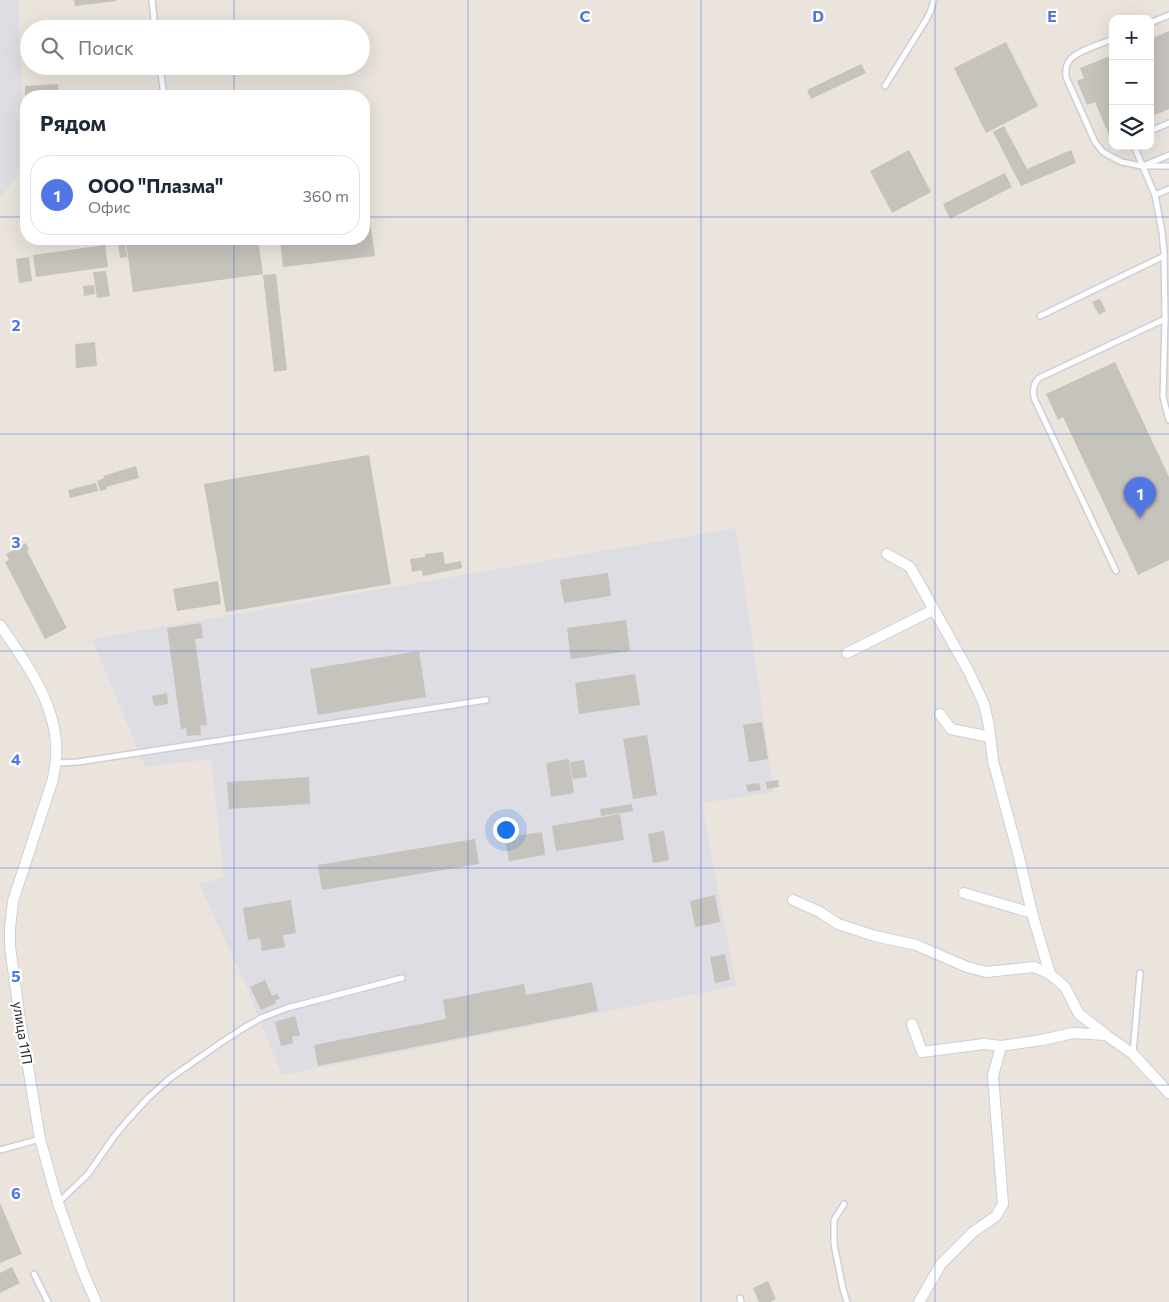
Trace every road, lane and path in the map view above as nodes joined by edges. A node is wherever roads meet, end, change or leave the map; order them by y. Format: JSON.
{"nodes":[{"id":1,"x":152,"y":0,"type":"edge"},
{"id":2,"x":934,"y":0,"type":"edge"},
{"id":3,"x":1169,"y":15,"type":"edge"},
{"id":4,"x":154,"y":20,"type":"edge"},
{"id":5,"x":1154,"y":21,"type":"edge"},
{"id":6,"x":1109,"y":41,"type":"edge"},
{"id":7,"x":161,"y":75,"type":"edge"},
{"id":8,"x":885,"y":86,"type":"dead end"},
{"id":9,"x":163,"y":90,"type":"edge"},
{"id":10,"x":1169,"y":123,"type":"edge"},
{"id":11,"x":1154,"y":129,"type":"edge"},
{"id":12,"x":1136,"y":150,"type":"edge"},
{"id":13,"x":1169,"y":155,"type":"edge"},
{"id":14,"x":1142,"y":166,"type":"junction"},
{"id":15,"x":1169,"y":166,"type":"edge"},
{"id":16,"x":1169,"y":189,"type":"edge"},
{"id":17,"x":1155,"y":195,"type":"junction"},
{"id":18,"x":1164,"y":256,"type":"junction"},
{"id":19,"x":1040,"y":316,"type":"dead end"},
{"id":20,"x":1165,"y":319,"type":"junction"},
{"id":21,"x":1169,"y":420,"type":"edge"},
{"id":22,"x":887,"y":554,"type":"dead end"},
{"id":23,"x":1116,"y":571,"type":"dead end"},
{"id":24,"x":933,"y":610,"type":"junction"},
{"id":25,"x":0,"y":625,"type":"edge"},
{"id":26,"x":847,"y":652,"type":"dead end"},
{"id":27,"x":486,"y":700,"type":"dead end"},
{"id":28,"x":940,"y":714,"type":"dead end"},
{"id":29,"x":990,"y":738,"type":"junction"},
{"id":30,"x":55,"y":763,"type":"junction"},
{"id":31,"x":964,"y":893,"type":"dead end"},
{"id":32,"x":793,"y":900,"type":"dead end"},
{"id":33,"x":1032,"y":913,"type":"junction"},
{"id":34,"x":1140,"y":973,"type":"dead end"},
{"id":35,"x":1050,"y":974,"type":"junction"},
{"id":36,"x":402,"y":978,"type":"dead end"},
{"id":37,"x":912,"y":1024,"type":"dead end"},
{"id":38,"x":1106,"y":1035,"type":"junction"},
{"id":39,"x":1001,"y":1046,"type":"junction"},
{"id":40,"x":1133,"y":1054,"type":"junction"},
{"id":41,"x":1169,"y":1093,"type":"edge"},
{"id":42,"x":40,"y":1139,"type":"junction"},
{"id":43,"x":0,"y":1150,"type":"edge"},
{"id":44,"x":58,"y":1203,"type":"junction"},
{"id":45,"x":844,"y":1204,"type":"dead end"},
{"id":46,"x":34,"y":1274,"type":"dead end"},
{"id":47,"x":48,"y":1302,"type":"edge"},
{"id":48,"x":96,"y":1302,"type":"edge"},
{"id":49,"x":847,"y":1302,"type":"edge"},
{"id":50,"x":920,"y":1302,"type":"edge"}],
"edges":[{"from":1,"to":4,"type":"lane"},
{"from":2,"to":8,"type":"lane"},
{"from":3,"to":5,"type":"lane"},
{"from":6,"to":14,"type":"lane"},
{"from":7,"to":9,"type":"lane"},
{"from":10,"to":11,"type":"lane"},
{"from":12,"to":14,"type":"lane"},
{"from":13,"to":14,"type":"lane"},
{"from":14,"to":15,"type":"lane"},
{"from":14,"to":17,"type":"lane"},
{"from":16,"to":17,"type":"lane"},
{"from":17,"to":18,"type":"lane"},
{"from":18,"to":19,"type":"lane"},
{"from":18,"to":20,"type":"lane"},
{"from":20,"to":21,"type":"lane"},
{"from":20,"to":23,"type":"lane"},
{"from":22,"to":24,"type":"street"},
{"from":24,"to":26,"type":"street"},
{"from":24,"to":29,"type":"street"},
{"from":25,"to":30,"type":"street","name":"улица 11П"},
{"from":27,"to":30,"type":"lane"},
{"from":28,"to":29,"type":"street"},
{"from":29,"to":33,"type":"street"},
{"from":30,"to":42,"type":"street","name":"улица 11П"},
{"from":31,"to":33,"type":"street"},
{"from":32,"to":35,"type":"street"},
{"from":33,"to":35,"type":"street"},
{"from":34,"to":40,"type":"lane"},
{"from":35,"to":38,"type":"street"},
{"from":36,"to":44,"type":"lane"},
{"from":37,"to":39,"type":"street"},
{"from":38,"to":39,"type":"street"},
{"from":38,"to":40,"type":"street"},
{"from":39,"to":50,"type":"street"},
{"from":40,"to":41,"type":"street"},
{"from":42,"to":43,"type":"lane"},
{"from":42,"to":44,"type":"street","name":"улица 11П"},
{"from":44,"to":48,"type":"street","name":"улица 11П"},
{"from":45,"to":49,"type":"lane"},
{"from":46,"to":47,"type":"lane"}]}
